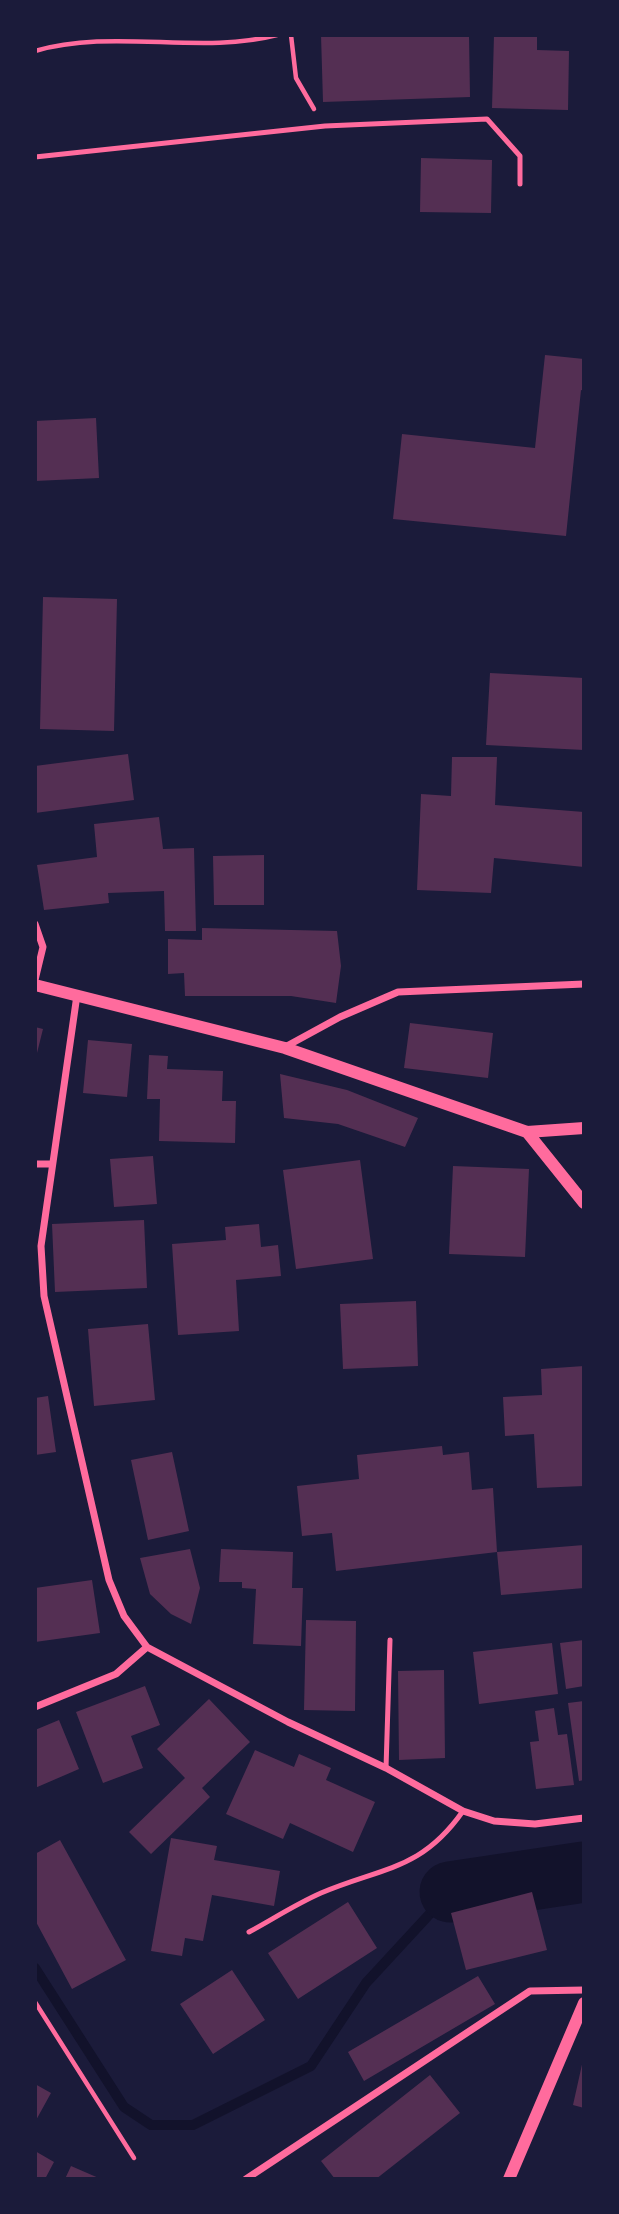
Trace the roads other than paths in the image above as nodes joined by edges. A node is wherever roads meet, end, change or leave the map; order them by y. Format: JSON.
{"nodes":[{"id":1,"x":35,"y":157,"type":"edge"},
{"id":2,"x":520,"y":184,"type":"dead end"},
{"id":3,"x":35,"y":924,"type":"edge"},
{"id":4,"x":35,"y":982,"type":"edge"},
{"id":5,"x":584,"y":984,"type":"edge"},
{"id":6,"x":77,"y":995,"type":"junction"},
{"id":7,"x":285,"y":1048,"type":"junction"},
{"id":8,"x":584,"y":1128,"type":"edge"},
{"id":9,"x":527,"y":1132,"type":"junction"},
{"id":10,"x":35,"y":1164,"type":"edge"},
{"id":11,"x":51,"y":1164,"type":"junction"},
{"id":12,"x":584,"y":1203,"type":"edge"},
{"id":13,"x":390,"y":1640,"type":"dead end"},
{"id":14,"x":147,"y":1647,"type":"junction"},
{"id":15,"x":35,"y":1707,"type":"edge"},
{"id":16,"x":386,"y":1768,"type":"junction"},
{"id":17,"x":463,"y":1811,"type":"junction"},
{"id":18,"x":584,"y":1818,"type":"edge"},
{"id":19,"x":249,"y":1932,"type":"dead end"},
{"id":20,"x":584,"y":1990,"type":"edge"},
{"id":21,"x":584,"y":2003,"type":"edge"},
{"id":22,"x":246,"y":2179,"type":"edge"},
{"id":23,"x":509,"y":2179,"type":"edge"}],
"edges":[{"from":1,"to":2,"type":"lane"},
{"from":3,"to":4,"type":"street"},
{"from":4,"to":6,"type":"street"},
{"from":5,"to":7,"type":"street"},
{"from":6,"to":7,"type":"street"},
{"from":6,"to":11,"type":"street"},
{"from":7,"to":9,"type":"street"},
{"from":8,"to":9,"type":"street"},
{"from":9,"to":12,"type":"street"},
{"from":10,"to":11,"type":"street"},
{"from":11,"to":14,"type":"street"},
{"from":13,"to":16,"type":"lane"},
{"from":14,"to":15,"type":"street"},
{"from":14,"to":16,"type":"street"},
{"from":16,"to":17,"type":"street"},
{"from":17,"to":18,"type":"street"},
{"from":17,"to":19,"type":"lane"},
{"from":20,"to":22,"type":"street"},
{"from":21,"to":23,"type":"street"}]}
